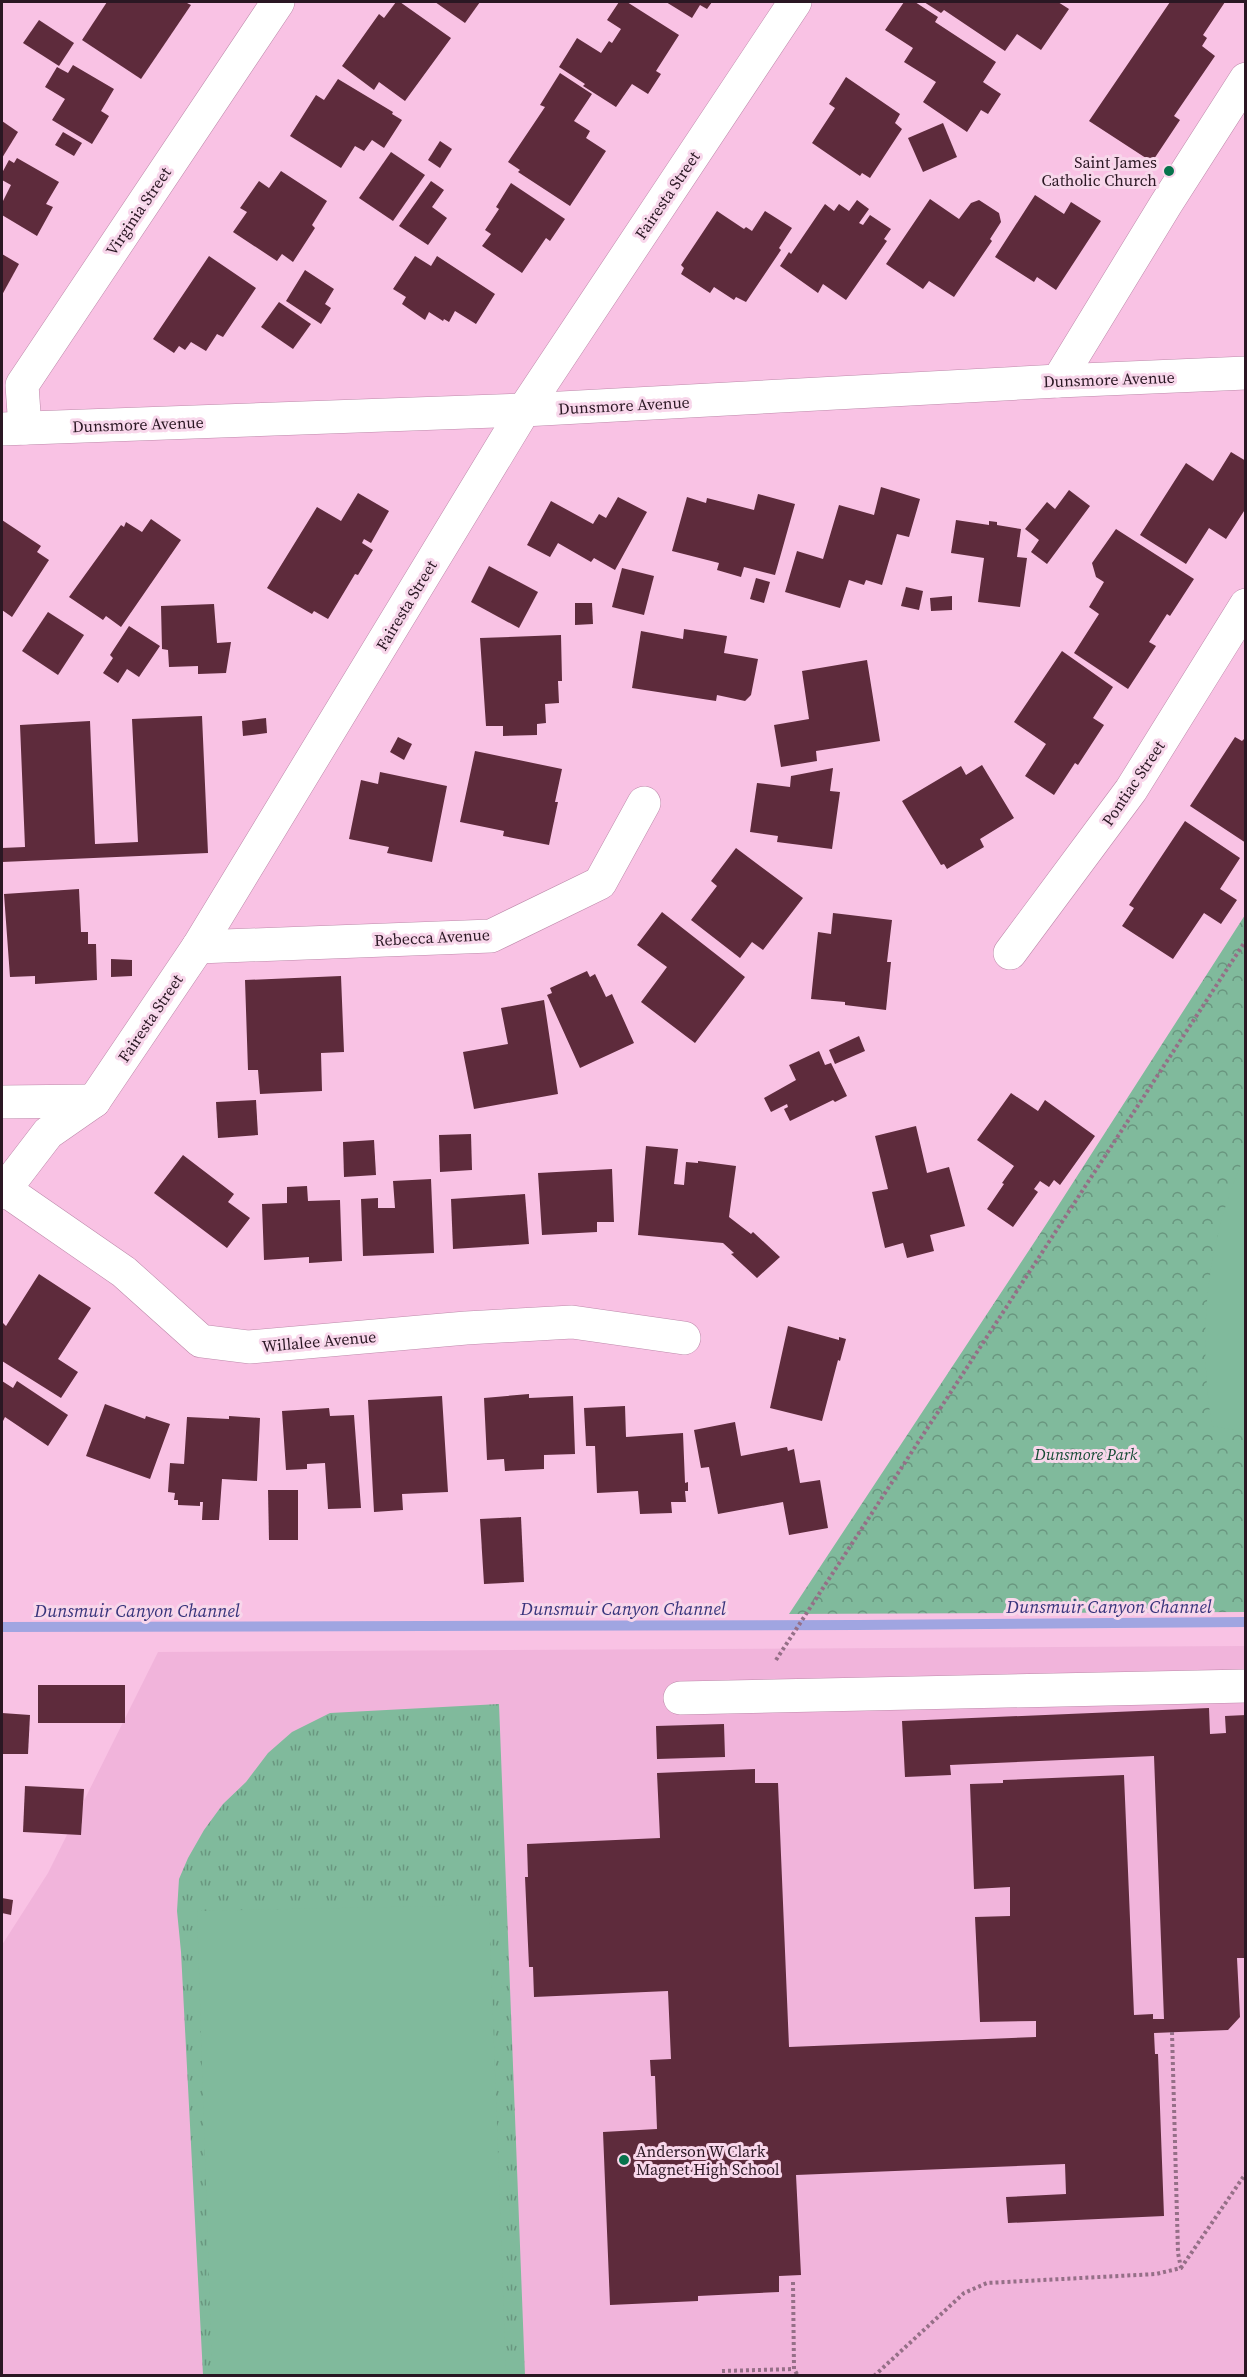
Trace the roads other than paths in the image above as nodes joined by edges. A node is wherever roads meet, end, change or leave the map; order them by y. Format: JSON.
{"nodes":[{"id":1,"x":278,"y":2,"type":"edge"},
{"id":2,"x":795,"y":2,"type":"edge"},
{"id":3,"x":1245,"y":79,"type":"edge"},
{"id":4,"x":1245,"y":373,"type":"edge"},
{"id":5,"x":1058,"y":381,"type":"junction"},
{"id":6,"x":524,"y":410,"type":"junction"},
{"id":7,"x":13,"y":428,"type":"edge"},
{"id":8,"x":1245,"y":605,"type":"edge"},
{"id":9,"x":644,"y":803,"type":"dead end"},
{"id":10,"x":198,"y":947,"type":"junction"},
{"id":11,"x":1010,"y":953,"type":"dead end"},
{"id":12,"x":94,"y":1101,"type":"junction"},
{"id":13,"x":2,"y":1102,"type":"edge"},
{"id":14,"x":3,"y":1191,"type":"edge"},
{"id":15,"x":684,"y":1338,"type":"dead end"},
{"id":16,"x":1245,"y":1686,"type":"edge"},
{"id":17,"x":680,"y":1698,"type":"dead end"}],
"edges":[{"from":1,"to":7,"type":"street","name":"Virginia Street"},
{"from":2,"to":6,"type":"street","name":"Fairesta Street"},
{"from":3,"to":5,"type":"street"},
{"from":4,"to":5,"type":"street","name":"Dunsmore Avenue"},
{"from":5,"to":6,"type":"street","name":"Dunsmore Avenue"},
{"from":6,"to":7,"type":"street","name":"Dunsmore Avenue"},
{"from":6,"to":10,"type":"street","name":"Fairesta Street"},
{"from":8,"to":11,"type":"street","name":"Pontiac Street"},
{"from":9,"to":10,"type":"street","name":"Rebecca Avenue"},
{"from":10,"to":12,"type":"street","name":"Fairesta Street"},
{"from":12,"to":13,"type":"street"},
{"from":12,"to":14,"type":"street","name":"Fairesta Street"},
{"from":14,"to":15,"type":"street","name":"Willalee Avenue"},
{"from":16,"to":17,"type":"street"}]}
